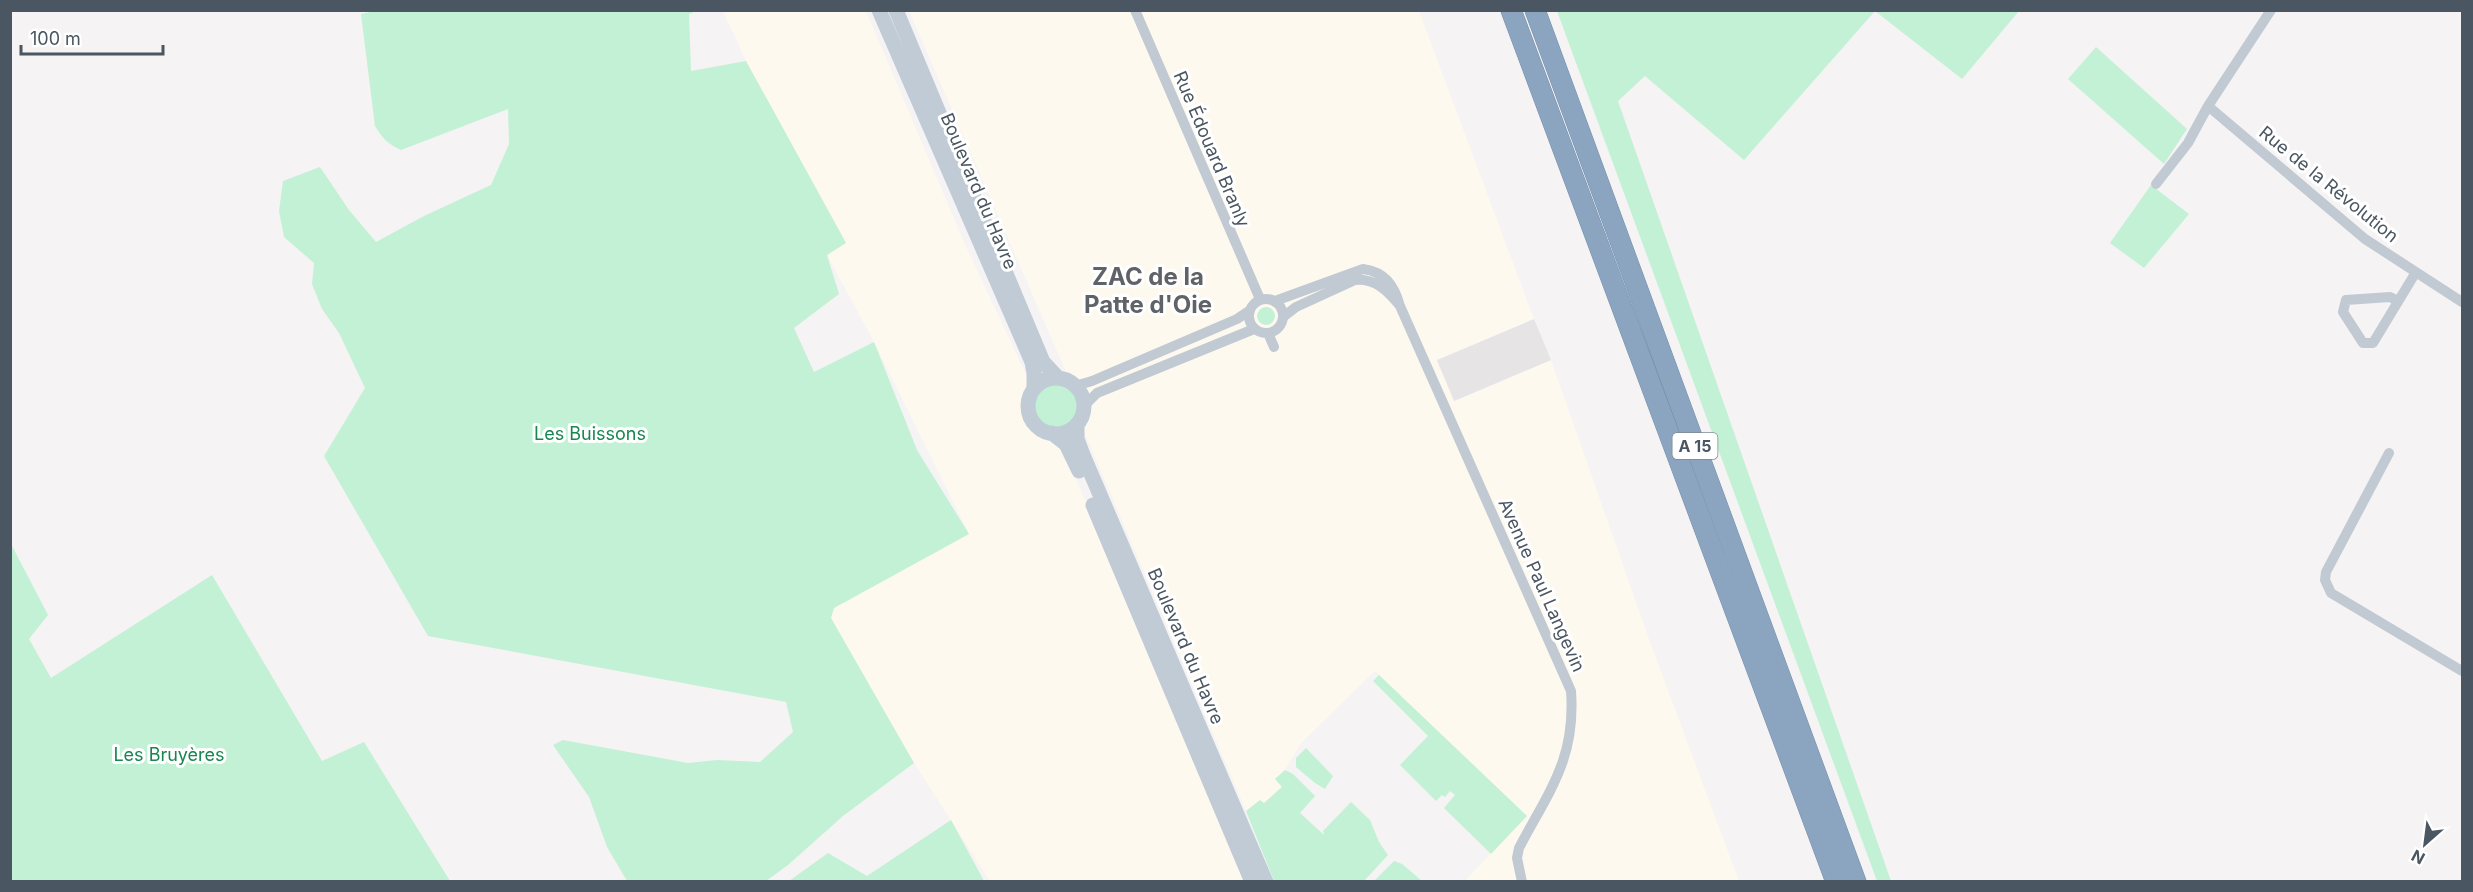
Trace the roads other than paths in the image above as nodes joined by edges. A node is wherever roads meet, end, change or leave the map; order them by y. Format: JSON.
{"nodes":[{"id":1,"x":879,"y":10,"type":"edge"},
{"id":2,"x":896,"y":10,"type":"edge"},
{"id":3,"x":1135,"y":10,"type":"edge"},
{"id":4,"x":1511,"y":10,"type":"edge"},
{"id":5,"x":1535,"y":10,"type":"edge"},
{"id":6,"x":2271,"y":10,"type":"edge"},
{"id":7,"x":2208,"y":106,"type":"junction"},
{"id":8,"x":2156,"y":184,"type":"dead end"},
{"id":9,"x":2416,"y":272,"type":"junction"},
{"id":10,"x":1260,"y":299,"type":"junction"},
{"id":11,"x":1275,"y":301,"type":"junction"},
{"id":12,"x":2398,"y":301,"type":"junction"},
{"id":13,"x":2463,"y":302,"type":"edge"},
{"id":14,"x":1400,"y":306,"type":"junction"},
{"id":15,"x":1249,"y":310,"type":"junction"},
{"id":16,"x":1283,"y":317,"type":"junction"},
{"id":17,"x":1254,"y":329,"type":"junction"},
{"id":18,"x":1268,"y":333,"type":"junction"},
{"id":19,"x":1274,"y":347,"type":"dead end"},
{"id":20,"x":1058,"y":378,"type":"junction"},
{"id":21,"x":1075,"y":386,"type":"junction"},
{"id":22,"x":1034,"y":389,"type":"junction"},
{"id":23,"x":1084,"y":406,"type":"junction"},
{"id":24,"x":1077,"y":424,"type":"junction"},
{"id":25,"x":1052,"y":433,"type":"junction"},
{"id":26,"x":2390,"y":453,"type":"dead end"},
{"id":27,"x":2463,"y":671,"type":"edge"},
{"id":28,"x":1252,"y":882,"type":"edge"},
{"id":29,"x":1266,"y":882,"type":"edge"},
{"id":30,"x":1522,"y":882,"type":"edge"},
{"id":31,"x":1836,"y":882,"type":"edge"},
{"id":32,"x":1856,"y":882,"type":"edge"}],
"edges":[{"from":1,"to":22,"type":"main road","name":"Boulevard du Havre"},
{"from":2,"to":20,"type":"main road","name":"Boulevard du Havre"},
{"from":3,"to":10,"type":"street","name":"Rue Édouard Branly"},
{"from":4,"to":31,"type":"highway","number":"A 15"},
{"from":5,"to":32,"type":"highway","number":"A 15"},
{"from":6,"to":7,"type":"street"},
{"from":7,"to":8,"type":"street"},
{"from":7,"to":9,"type":"street","name":"Rue de la Révolution"},
{"from":9,"to":12,"type":"street"},
{"from":9,"to":13,"type":"street","name":"Rue de la Révolution"},
{"from":10,"to":11,"type":"street"},
{"from":10,"to":15,"type":"street"},
{"from":11,"to":14,"type":"street","name":"Avenue Paul Langevin"},
{"from":11,"to":16,"type":"street"},
{"from":12,"to":12,"type":"street"},
{"from":14,"to":16,"type":"street"},
{"from":14,"to":30,"type":"street","name":"Avenue Paul Langevin"},
{"from":15,"to":17,"type":"street"},
{"from":15,"to":21,"type":"street"},
{"from":16,"to":18,"type":"street"},
{"from":17,"to":18,"type":"street"},
{"from":17,"to":23,"type":"street"},
{"from":18,"to":19,"type":"street"},
{"from":20,"to":21,"type":"main road","name":"Boulevard du Havre"},
{"from":20,"to":22,"type":"main road"},
{"from":21,"to":23,"type":"main road"},
{"from":22,"to":25,"type":"main road","name":"Boulevard du Havre"},
{"from":23,"to":24,"type":"main road"},
{"from":24,"to":25,"type":"main road"},
{"from":24,"to":29,"type":"main road","name":"Boulevard du Havre"},
{"from":25,"to":28,"type":"main road","name":"Boulevard du Havre"},
{"from":26,"to":27,"type":"street"}]}
